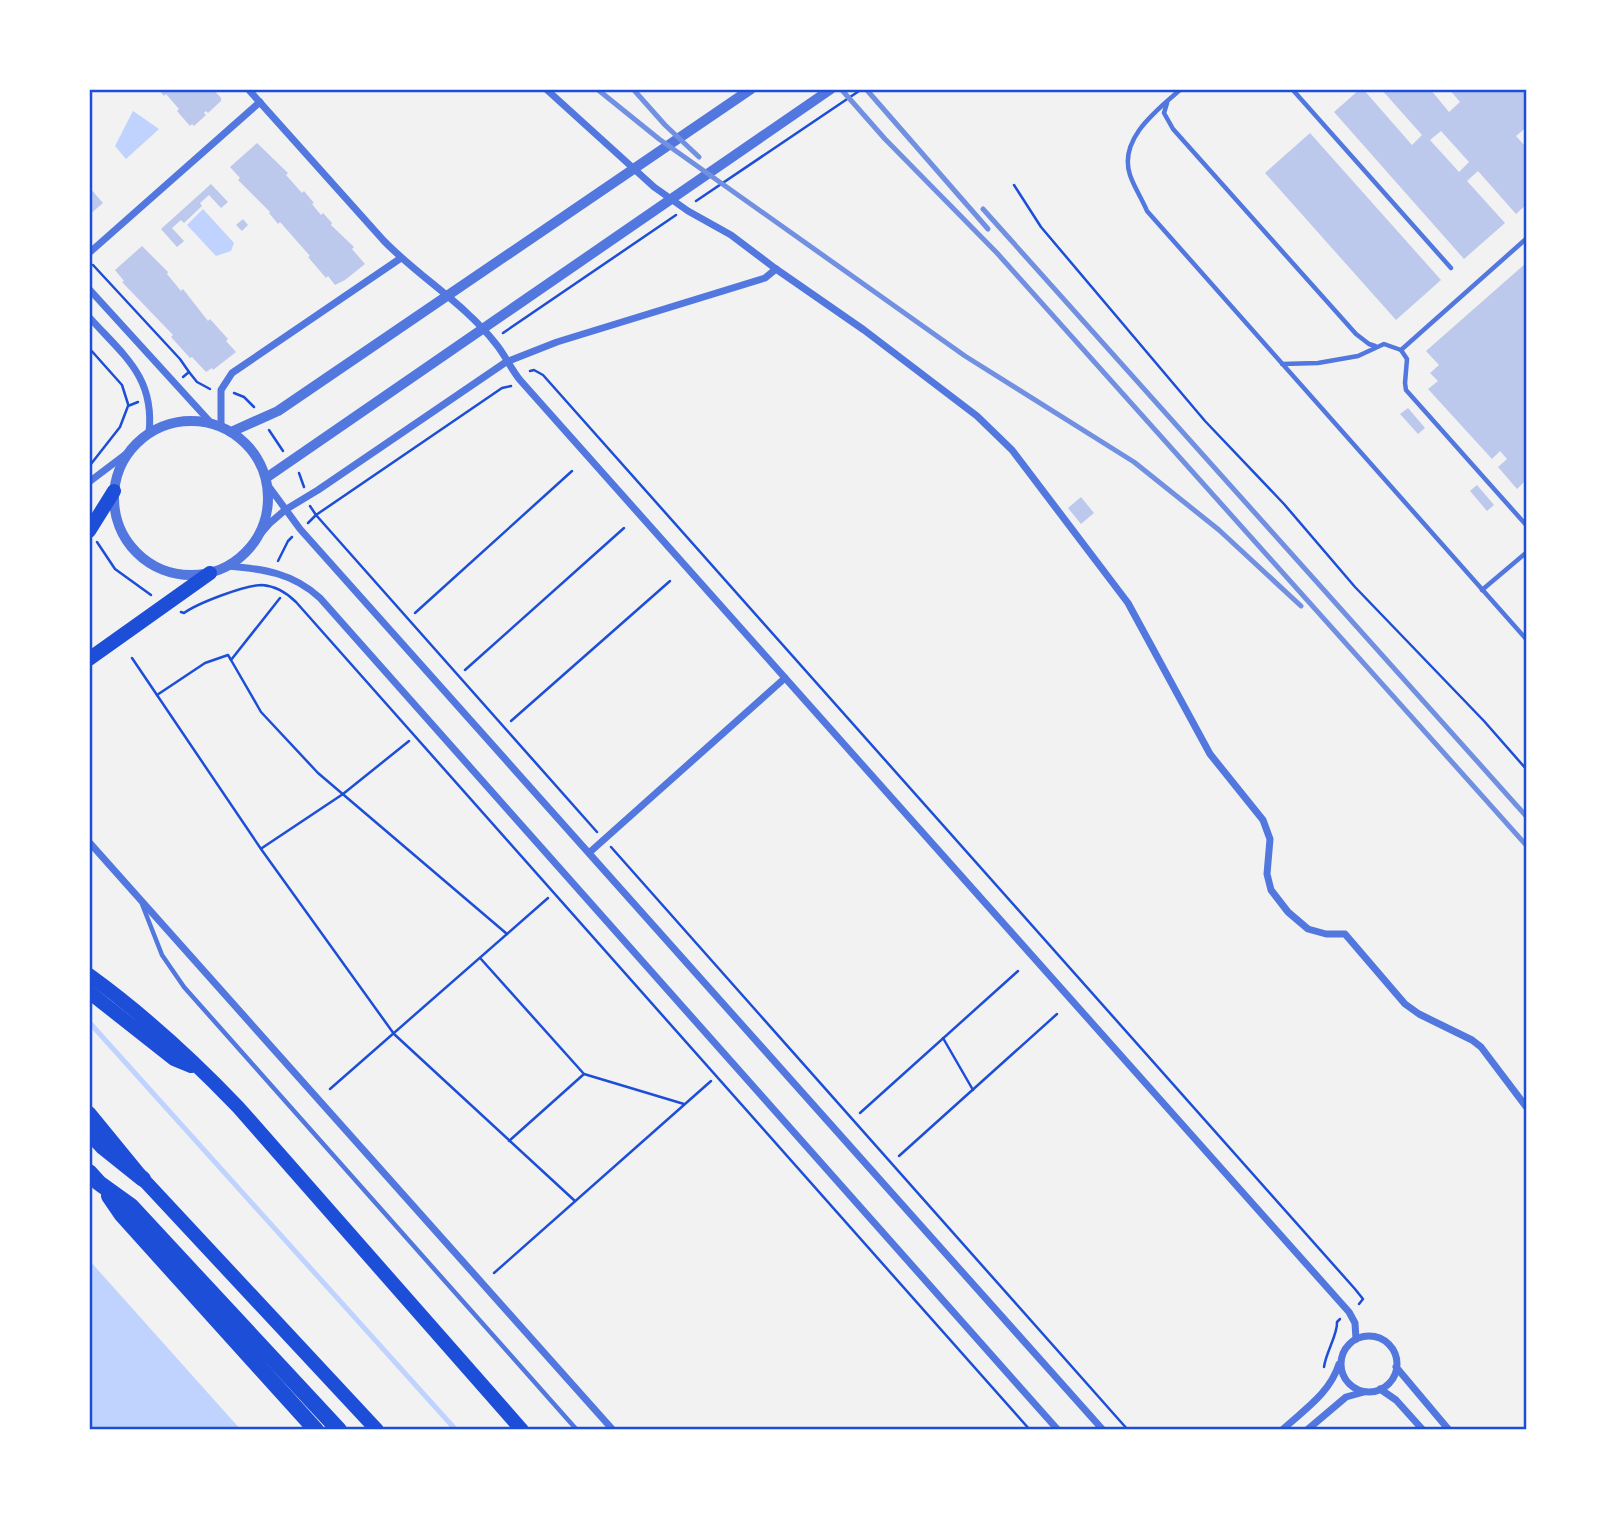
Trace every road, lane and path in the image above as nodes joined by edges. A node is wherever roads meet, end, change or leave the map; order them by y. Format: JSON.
{"nodes":[{"id":1,"x":248,"y":89,"type":"edge"},
{"id":2,"x":546,"y":89,"type":"edge"},
{"id":3,"x":751,"y":89,"type":"edge"},
{"id":4,"x":831,"y":89,"type":"edge"},
{"id":5,"x":862,"y":89,"type":"edge"},
{"id":6,"x":1181,"y":89,"type":"edge"},
{"id":7,"x":1292,"y":89,"type":"edge"},
{"id":8,"x":1169,"y":100,"type":"junction"},
{"id":9,"x":260,"y":103,"type":"junction"},
{"id":10,"x":1014,"y":185,"type":"dead end"},
{"id":11,"x":689,"y":207,"type":"dead end"},
{"id":12,"x":677,"y":214,"type":"dead end"},
{"id":13,"x":1527,"y":238,"type":"edge"},
{"id":14,"x":89,"y":253,"type":"edge"},
{"id":15,"x":401,"y":258,"type":"junction"},
{"id":16,"x":89,"y":260,"type":"edge"},
{"id":17,"x":1451,"y":268,"type":"dead end"},
{"id":18,"x":776,"y":269,"type":"junction"},
{"id":19,"x":89,"y":289,"type":"edge"},
{"id":20,"x":89,"y":317,"type":"edge"},
{"id":21,"x":505,"y":332,"type":"dead end"},
{"id":22,"x":1376,"y":346,"type":"junction"},
{"id":23,"x":89,"y":348,"type":"edge"},
{"id":24,"x":1401,"y":350,"type":"junction"},
{"id":25,"x":506,"y":362,"type":"junction"},
{"id":26,"x":1281,"y":364,"type":"junction"},
{"id":27,"x":189,"y":372,"type":"dead end"},
{"id":28,"x":520,"y":380,"type":"junction"},
{"id":29,"x":128,"y":406,"type":"dead end"},
{"id":30,"x":221,"y":428,"type":"junction"},
{"id":31,"x":149,"y":433,"type":"junction"},
{"id":32,"x":130,"y":451,"type":"junction"},
{"id":33,"x":572,"y":471,"type":"dead end"},
{"id":34,"x":299,"y":473,"type":"dead end"},
{"id":35,"x":266,"y":481,"type":"junction"},
{"id":36,"x":89,"y":482,"type":"edge"},
{"id":37,"x":114,"y":491,"type":"junction"},
{"id":38,"x":307,"y":496,"type":"junction"},
{"id":39,"x":285,"y":510,"type":"junction"},
{"id":40,"x":316,"y":515,"type":"junction"},
{"id":41,"x":1527,"y":526,"type":"edge"},
{"id":42,"x":624,"y":528,"type":"dead end"},
{"id":43,"x":90,"y":529,"type":"edge"},
{"id":44,"x":300,"y":529,"type":"junction"},
{"id":45,"x":257,"y":538,"type":"junction"},
{"id":46,"x":1527,"y":552,"type":"edge"},
{"id":47,"x":228,"y":566,"type":"junction"},
{"id":48,"x":274,"y":571,"type":"junction"},
{"id":49,"x":210,"y":573,"type":"junction"},
{"id":50,"x":670,"y":581,"type":"dead end"},
{"id":51,"x":269,"y":587,"type":"junction"},
{"id":52,"x":1482,"y":590,"type":"junction"},
{"id":53,"x":280,"y":598,"type":"dead end"},
{"id":54,"x":165,"y":604,"type":"junction"},
{"id":55,"x":415,"y":613,"type":"dead end"},
{"id":56,"x":1527,"y":640,"type":"edge"},
{"id":57,"x":132,"y":658,"type":"dead end"},
{"id":58,"x":89,"y":659,"type":"edge"},
{"id":59,"x":231,"y":660,"type":"junction"},
{"id":60,"x":465,"y":670,"type":"dead end"},
{"id":61,"x":785,"y":678,"type":"junction"},
{"id":62,"x":466,"y":683,"type":"dead end"},
{"id":63,"x":457,"y":691,"type":"dead end"},
{"id":64,"x":157,"y":695,"type":"junction"},
{"id":65,"x":510,"y":721,"type":"dead end"},
{"id":66,"x":410,"y":741,"type":"dead end"},
{"id":67,"x":1527,"y":770,"type":"edge"},
{"id":68,"x":343,"y":794,"type":"junction"},
{"id":69,"x":89,"y":842,"type":"edge"},
{"id":70,"x":261,"y":849,"type":"junction"},
{"id":71,"x":590,"y":852,"type":"junction"},
{"id":72,"x":139,"y":897,"type":"junction"},
{"id":73,"x":548,"y":898,"type":"dead end"},
{"id":74,"x":508,"y":934,"type":"junction"},
{"id":75,"x":480,"y":958,"type":"junction"},
{"id":76,"x":1018,"y":971,"type":"dead end"},
{"id":77,"x":89,"y":975,"type":"edge"},
{"id":78,"x":89,"y":992,"type":"edge"},
{"id":79,"x":1057,"y":1014,"type":"dead end"},
{"id":80,"x":394,"y":1034,"type":"junction"},
{"id":81,"x":780,"y":1036,"type":"dead end"},
{"id":82,"x":943,"y":1038,"type":"junction"},
{"id":83,"x":764,"y":1049,"type":"junction"},
{"id":84,"x":202,"y":1070,"type":"junction"},
{"id":85,"x":739,"y":1072,"type":"junction"},
{"id":86,"x":584,"y":1074,"type":"junction"},
{"id":87,"x":711,"y":1080,"type":"dead end"},
{"id":88,"x":724,"y":1085,"type":"junction"},
{"id":89,"x":330,"y":1089,"type":"dead end"},
{"id":90,"x":973,"y":1090,"type":"junction"},
{"id":91,"x":684,"y":1104,"type":"junction"},
{"id":92,"x":1527,"y":1108,"type":"edge"},
{"id":93,"x":89,"y":1113,"type":"edge"},
{"id":94,"x":860,"y":1113,"type":"dead end"},
{"id":95,"x":89,"y":1132,"type":"edge"},
{"id":96,"x":509,"y":1141,"type":"junction"},
{"id":97,"x":898,"y":1156,"type":"dead end"},
{"id":98,"x":94,"y":1177,"type":"edge"},
{"id":99,"x":143,"y":1179,"type":"junction"},
{"id":100,"x":884,"y":1183,"type":"junction"},
{"id":101,"x":575,"y":1201,"type":"junction"},
{"id":102,"x":494,"y":1273,"type":"dead end"},
{"id":103,"x":1349,"y":1312,"type":"junction"},
{"id":104,"x":1043,"y":1333,"type":"junction"},
{"id":105,"x":1356,"y":1339,"type":"junction"},
{"id":106,"x":1029,"y":1346,"type":"junction"},
{"id":107,"x":1342,"y":1357,"type":"junction"},
{"id":108,"x":1396,"y":1367,"type":"junction"},
{"id":109,"x":1323,"y":1371,"type":"dead end"},
{"id":110,"x":1380,"y":1389,"type":"junction"},
{"id":111,"x":1365,"y":1392,"type":"junction"},
{"id":112,"x":316,"y":1430,"type":"edge"},
{"id":113,"x":339,"y":1430,"type":"edge"},
{"id":114,"x":377,"y":1430,"type":"edge"},
{"id":115,"x":522,"y":1430,"type":"edge"},
{"id":116,"x":577,"y":1430,"type":"edge"},
{"id":117,"x":612,"y":1430,"type":"edge"},
{"id":118,"x":1030,"y":1430,"type":"edge"},
{"id":119,"x":1058,"y":1430,"type":"edge"},
{"id":120,"x":1103,"y":1430,"type":"edge"},
{"id":121,"x":1128,"y":1430,"type":"edge"},
{"id":122,"x":1282,"y":1430,"type":"edge"},
{"id":123,"x":1307,"y":1430,"type":"edge"},
{"id":124,"x":1423,"y":1430,"type":"edge"},
{"id":125,"x":1449,"y":1430,"type":"edge"}],
"edges":[{"from":1,"to":9,"type":"street"},
{"from":2,"to":18,"type":"street"},
{"from":3,"to":30,"type":"street"},
{"from":4,"to":35,"type":"street"},
{"from":5,"to":11,"type":"path"},
{"from":6,"to":8,"type":"lane"},
{"from":7,"to":17,"type":"lane"},
{"from":8,"to":22,"type":"lane"},
{"from":8,"to":26,"type":"lane"},
{"from":9,"to":14,"type":"street"},
{"from":9,"to":15,"type":"street"},
{"from":10,"to":67,"type":"path"},
{"from":12,"to":21,"type":"path"},
{"from":13,"to":24,"type":"lane"},
{"from":15,"to":25,"type":"street"},
{"from":15,"to":30,"type":"street"},
{"from":16,"to":27,"type":"path"},
{"from":18,"to":25,"type":"street"},
{"from":18,"to":92,"type":"street"},
{"from":19,"to":30,"type":"street"},
{"from":20,"to":31,"type":"street"},
{"from":22,"to":24,"type":"lane"},
{"from":22,"to":26,"type":"lane"},
{"from":23,"to":29,"type":"path"},
{"from":24,"to":41,"type":"lane"},
{"from":25,"to":28,"type":"street"},
{"from":25,"to":38,"type":"street"},
{"from":26,"to":52,"type":"lane"},
{"from":28,"to":40,"type":"path"},
{"from":28,"to":61,"type":"street"},
{"from":28,"to":103,"type":"path"},
{"from":30,"to":31,"type":"street"},
{"from":30,"to":35,"type":"street"},
{"from":31,"to":32,"type":"street"},
{"from":32,"to":36,"type":"street"},
{"from":32,"to":37,"type":"street"},
{"from":33,"to":55,"type":"path"},
{"from":34,"to":38,"type":"path"},
{"from":35,"to":39,"type":"street"},
{"from":35,"to":45,"type":"street"},
{"from":37,"to":43,"type":"highway"},
{"from":37,"to":49,"type":"street"},
{"from":38,"to":39,"type":"street"},
{"from":38,"to":40,"type":"path"},
{"from":39,"to":44,"type":"street"},
{"from":39,"to":45,"type":"street"},
{"from":40,"to":44,"type":"path"},
{"from":42,"to":60,"type":"path"},
{"from":43,"to":54,"type":"path"},
{"from":44,"to":48,"type":"path"},
{"from":44,"to":71,"type":"street"},
{"from":45,"to":47,"type":"street"},
{"from":46,"to":52,"type":"lane"},
{"from":47,"to":48,"type":"street"},
{"from":47,"to":49,"type":"street"},
{"from":48,"to":51,"type":"path"},
{"from":48,"to":85,"type":"street"},
{"from":49,"to":54,"type":"highway"},
{"from":50,"to":65,"type":"path"},
{"from":51,"to":54,"type":"path"},
{"from":51,"to":88,"type":"path"},
{"from":52,"to":56,"type":"lane"},
{"from":53,"to":59,"type":"path"},
{"from":54,"to":58,"type":"highway"},
{"from":57,"to":64,"type":"path"},
{"from":59,"to":64,"type":"path"},
{"from":59,"to":68,"type":"path"},
{"from":61,"to":71,"type":"street"},
{"from":61,"to":103,"type":"street"},
{"from":62,"to":63,"type":"path"},
{"from":64,"to":70,"type":"path"},
{"from":66,"to":68,"type":"path"},
{"from":68,"to":70,"type":"path"},
{"from":68,"to":74,"type":"path"},
{"from":69,"to":72,"type":"street"},
{"from":70,"to":80,"type":"path"},
{"from":71,"to":83,"type":"street"},
{"from":72,"to":116,"type":"lane"},
{"from":72,"to":117,"type":"street"},
{"from":73,"to":74,"type":"path"},
{"from":74,"to":75,"type":"path"},
{"from":75,"to":80,"type":"path"},
{"from":75,"to":86,"type":"path"},
{"from":76,"to":82,"type":"path"},
{"from":77,"to":84,"type":"highway"},
{"from":78,"to":84,"type":"highway"},
{"from":79,"to":90,"type":"path"},
{"from":80,"to":89,"type":"path"},
{"from":80,"to":96,"type":"path"},
{"from":81,"to":83,"type":"path"},
{"from":82,"to":90,"type":"path"},
{"from":82,"to":94,"type":"path"},
{"from":83,"to":100,"type":"street"},
{"from":84,"to":115,"type":"highway"},
{"from":85,"to":88,"type":"path"},
{"from":85,"to":119,"type":"street"},
{"from":86,"to":91,"type":"path"},
{"from":86,"to":96,"type":"path"},
{"from":87,"to":91,"type":"path"},
{"from":88,"to":118,"type":"path"},
{"from":90,"to":97,"type":"path"},
{"from":91,"to":101,"type":"path"},
{"from":93,"to":99,"type":"highway"},
{"from":95,"to":99,"type":"highway"},
{"from":96,"to":101,"type":"path"},
{"from":98,"to":112,"type":"highway"},
{"from":98,"to":113,"type":"highway"},
{"from":99,"to":114,"type":"highway"},
{"from":100,"to":104,"type":"path"},
{"from":100,"to":106,"type":"street"},
{"from":101,"to":102,"type":"path"},
{"from":103,"to":105,"type":"street"},
{"from":103,"to":109,"type":"path"},
{"from":104,"to":106,"type":"path"},
{"from":104,"to":121,"type":"path"},
{"from":105,"to":107,"type":"street"},
{"from":105,"to":108,"type":"street"},
{"from":106,"to":120,"type":"street"},
{"from":107,"to":111,"type":"street"},
{"from":107,"to":122,"type":"street"},
{"from":108,"to":110,"type":"street"},
{"from":108,"to":125,"type":"street"},
{"from":110,"to":111,"type":"street"},
{"from":110,"to":124,"type":"street"},
{"from":111,"to":123,"type":"street"}]}
